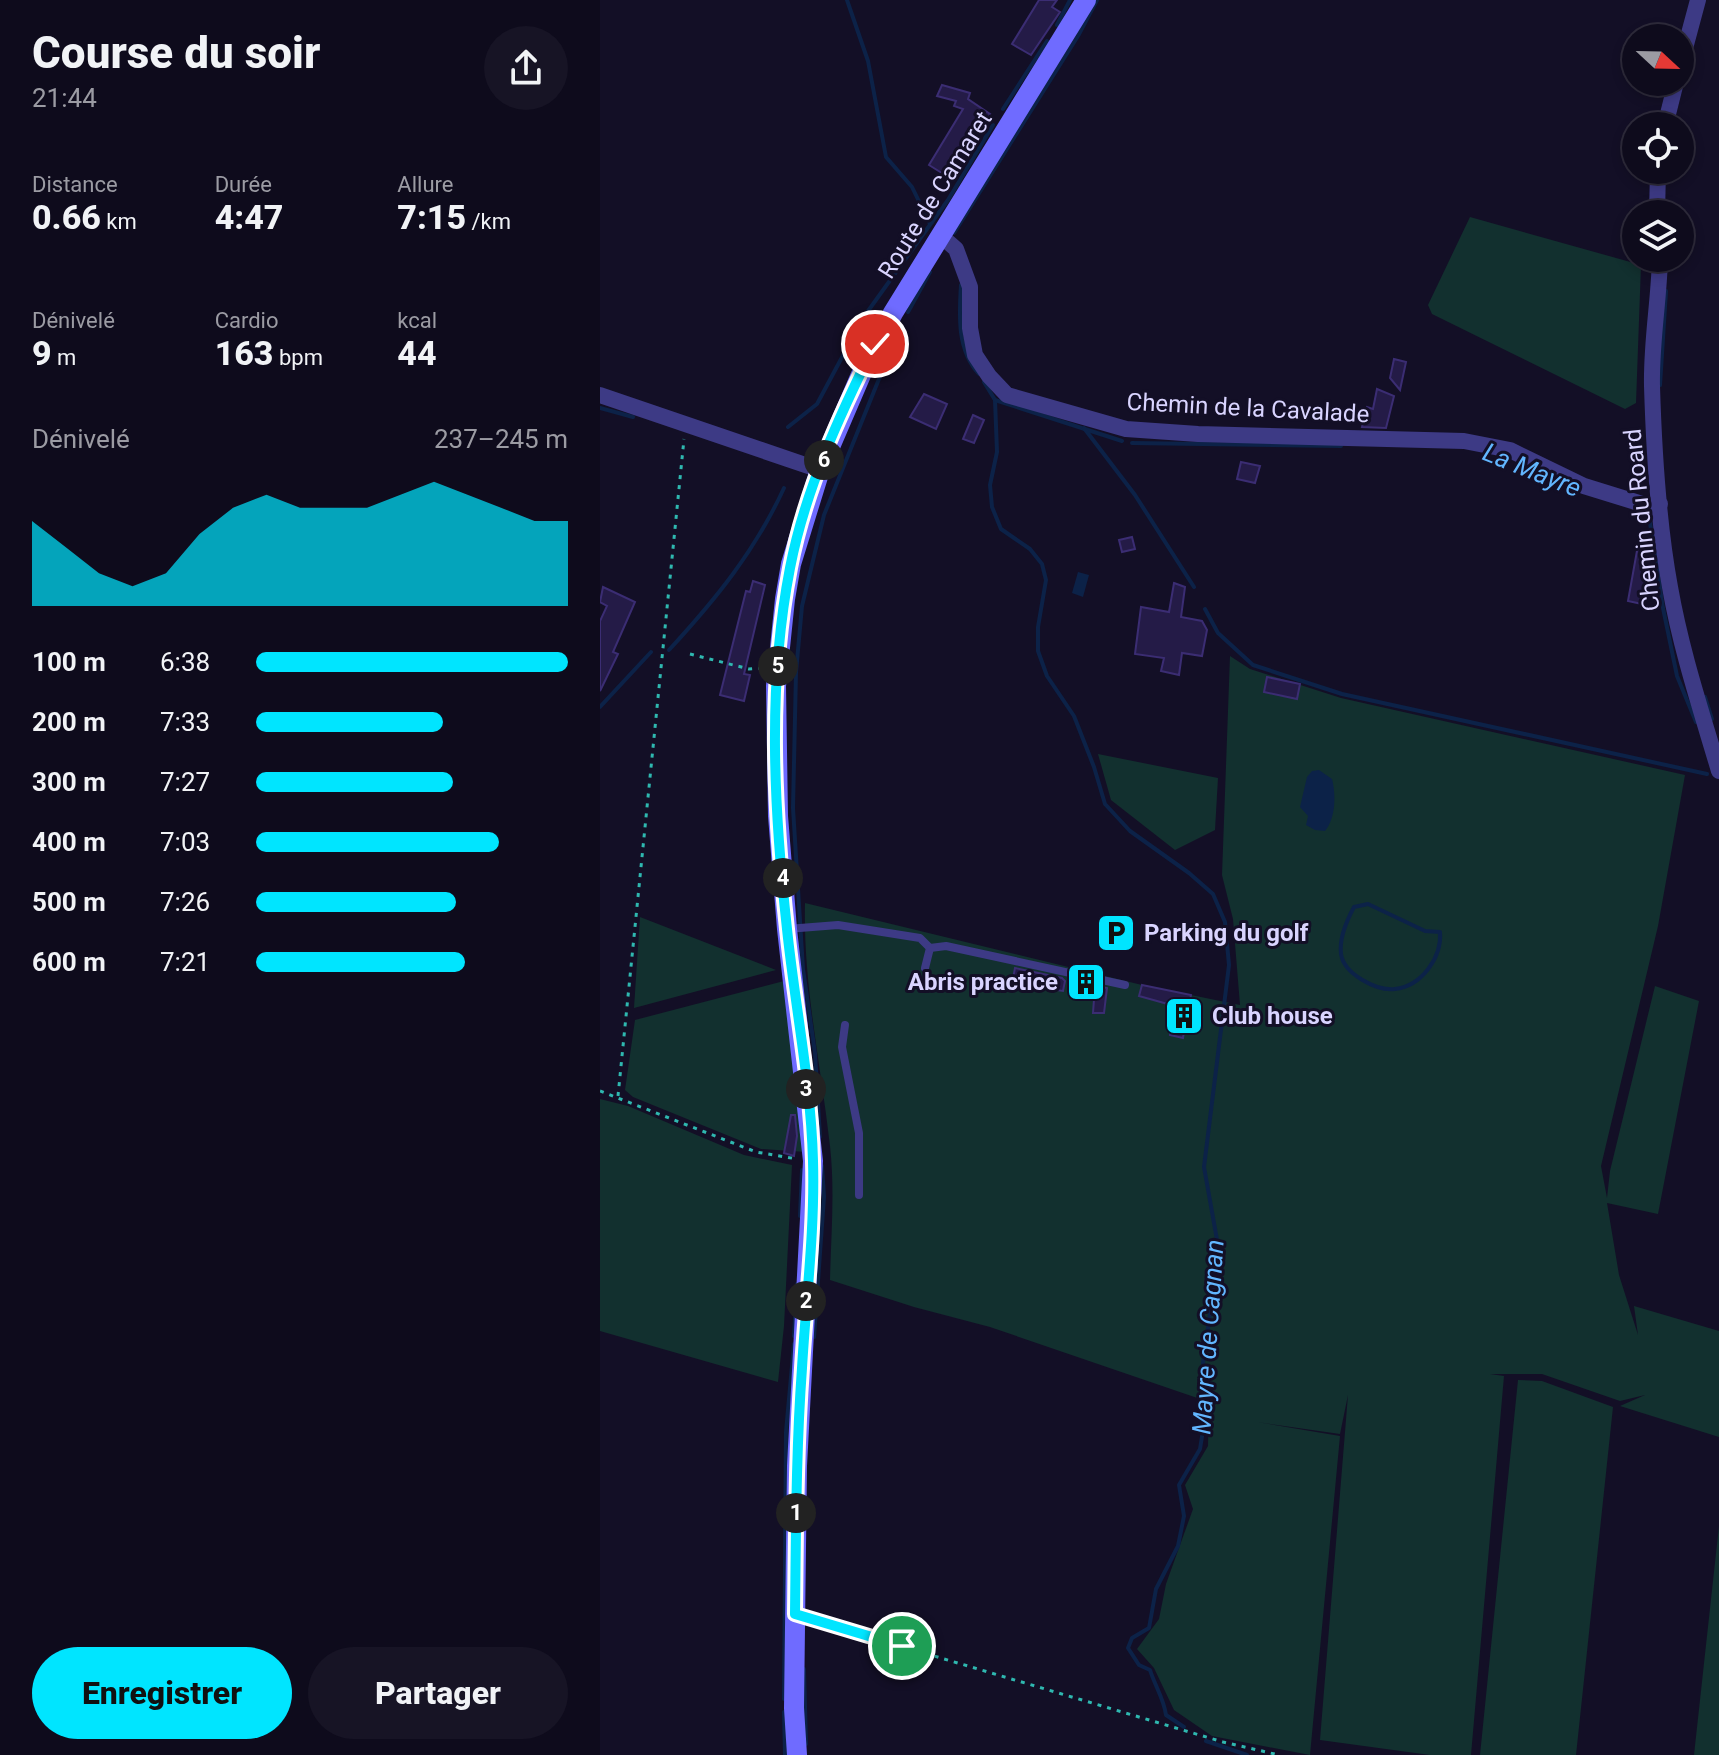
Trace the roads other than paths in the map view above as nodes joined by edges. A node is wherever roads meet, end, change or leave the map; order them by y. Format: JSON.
{"nodes":[{"id":1,"x":1086,"y":0,"type":"edge"},
{"id":2,"x":1698,"y":0,"type":"edge"},
{"id":3,"x":1692,"y":24,"type":"edge"},
{"id":4,"x":931,"y":249,"type":"junction"},
{"id":5,"x":1659,"y":272,"type":"edge"},
{"id":6,"x":600,"y":395,"type":"edge"},
{"id":7,"x":820,"y":470,"type":"junction"},
{"id":8,"x":1660,"y":504,"type":"junction"},
{"id":9,"x":1719,"y":771,"type":"edge"},
{"id":10,"x":787,"y":929,"type":"junction"},
{"id":11,"x":930,"y":948,"type":"junction"},
{"id":12,"x":925,"y":968,"type":"dead end"},
{"id":13,"x":1125,"y":985,"type":"dead end"},
{"id":14,"x":845,"y":1025,"type":"dead end"},
{"id":15,"x":859,"y":1195,"type":"dead end"},
{"id":16,"x":797,"y":1755,"type":"edge"}],
"edges":[{"from":1,"to":4,"type":"main road","name":"Route de Camaret"},
{"from":2,"to":3,"type":"street"},
{"from":4,"to":7,"type":"main road","name":"Route de Camaret"},
{"from":4,"to":8,"type":"street","name":"Chemin de la Cavalade"},
{"from":5,"to":8,"type":"street","name":"Chemin du Roard"},
{"from":6,"to":7,"type":"street"},
{"from":7,"to":10,"type":"main road","name":"Route de Camaret"},
{"from":8,"to":9,"type":"street","name":"Chemin du Roard"},
{"from":10,"to":11,"type":"lane"},
{"from":10,"to":16,"type":"main road","name":"Route de Camaret"},
{"from":11,"to":12,"type":"lane"},
{"from":11,"to":13,"type":"lane"},
{"from":14,"to":15,"type":"lane"}]}
